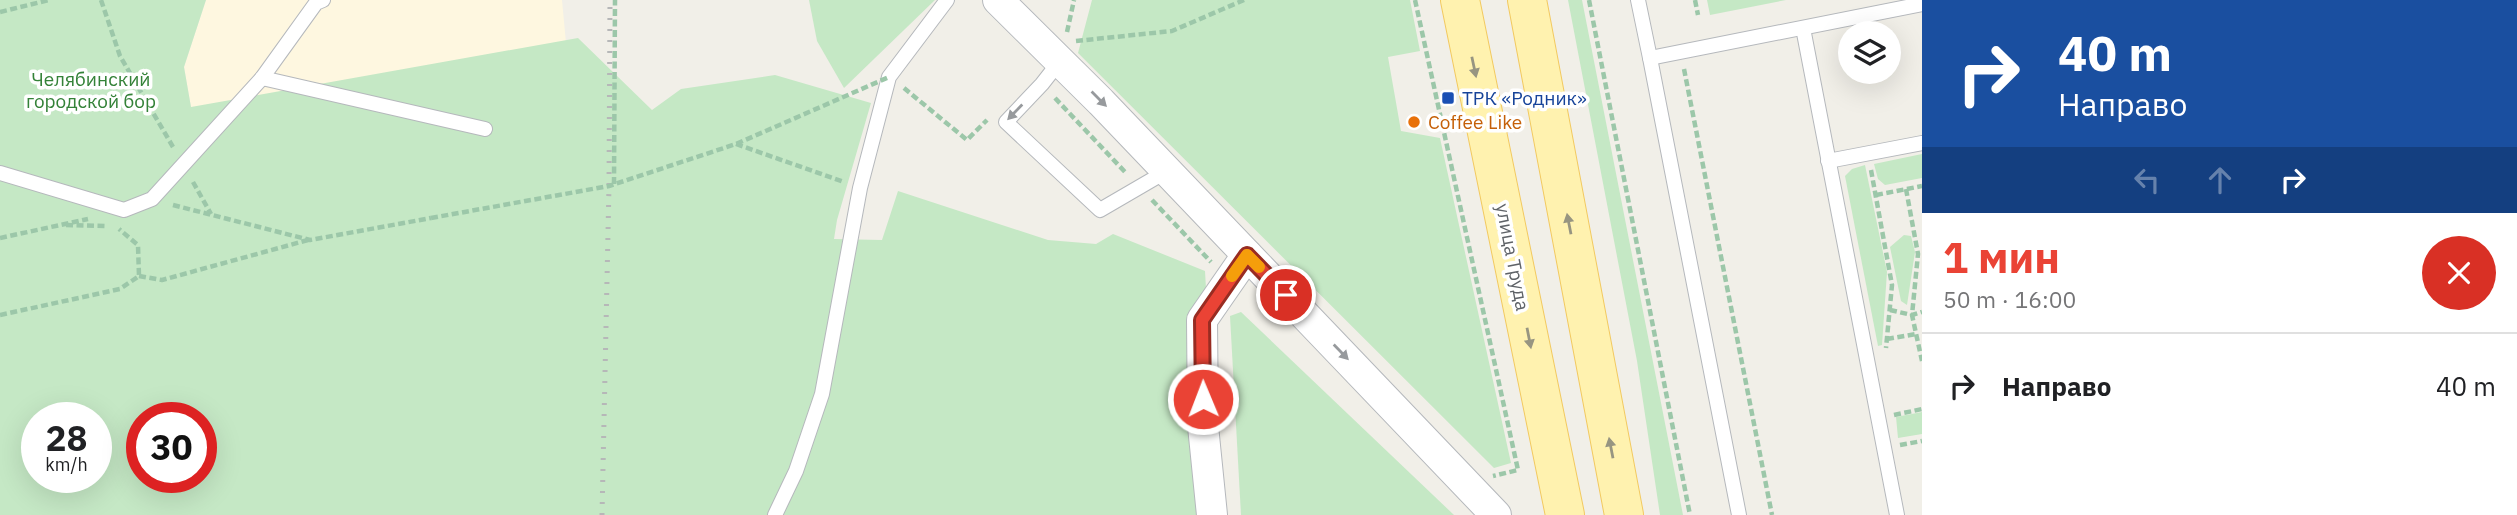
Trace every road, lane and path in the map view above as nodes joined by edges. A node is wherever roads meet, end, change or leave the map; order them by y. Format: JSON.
{"nodes":[{"id":1,"x":49,"y":0,"type":"edge"},
{"id":2,"x":101,"y":0,"type":"edge"},
{"id":3,"x":323,"y":0,"type":"edge"},
{"id":4,"x":615,"y":0,"type":"edge"},
{"id":5,"x":947,"y":0,"type":"edge"},
{"id":6,"x":998,"y":0,"type":"edge"},
{"id":7,"x":1244,"y":0,"type":"edge"},
{"id":8,"x":1415,"y":0,"type":"edge"},
{"id":9,"x":1460,"y":0,"type":"edge"},
{"id":10,"x":1527,"y":0,"type":"edge"},
{"id":11,"x":1588,"y":0,"type":"edge"},
{"id":12,"x":1638,"y":0,"type":"edge"},
{"id":13,"x":1695,"y":0,"type":"edge"},
{"id":14,"x":1922,"y":4,"type":"edge"},
{"id":15,"x":0,"y":12,"type":"edge"},
{"id":16,"x":1698,"y":15,"type":"dead end"},
{"id":17,"x":1803,"y":28,"type":"junction"},
{"id":18,"x":1062,"y":52,"type":"junction"},
{"id":19,"x":1681,"y":52,"type":"junction"},
{"id":20,"x":1650,"y":58,"type":"junction"},
{"id":21,"x":889,"y":77,"type":"junction"},
{"id":22,"x":262,"y":78,"type":"junction"},
{"id":23,"x":996,"y":111,"type":"dead end"},
{"id":24,"x":485,"y":129,"type":"dead end"},
{"id":25,"x":1922,"y":143,"type":"edge"},
{"id":26,"x":736,"y":144,"type":"junction"},
{"id":27,"x":1868,"y":153,"type":"junction"},
{"id":28,"x":1828,"y":161,"type":"junction"},
{"id":29,"x":183,"y":164,"type":"junction"},
{"id":30,"x":1167,"y":171,"type":"junction"},
{"id":31,"x":0,"y":173,"type":"edge"},
{"id":32,"x":614,"y":184,"type":"junction"},
{"id":33,"x":1922,"y":186,"type":"edge"},
{"id":34,"x":860,"y":188,"type":"junction"},
{"id":35,"x":1906,"y":189,"type":"junction"},
{"id":36,"x":1876,"y":195,"type":"junction"},
{"id":37,"x":152,"y":199,"type":"junction"},
{"id":38,"x":212,"y":215,"type":"junction"},
{"id":39,"x":0,"y":238,"type":"edge"},
{"id":40,"x":310,"y":240,"type":"junction"},
{"id":41,"x":1247,"y":255,"type":"junction"},
{"id":42,"x":139,"y":276,"type":"junction"},
{"id":43,"x":1890,"y":310,"type":"junction"},
{"id":44,"x":1922,"y":313,"type":"edge"},
{"id":45,"x":0,"y":315,"type":"edge"},
{"id":46,"x":1912,"y":315,"type":"junction"},
{"id":47,"x":1916,"y":334,"type":"junction"},
{"id":48,"x":1887,"y":339,"type":"junction"},
{"id":49,"x":1889,"y":360,"type":"dead end"},
{"id":50,"x":1922,"y":361,"type":"edge"},
{"id":51,"x":1893,"y":405,"type":"dead end"},
{"id":52,"x":1922,"y":409,"type":"edge"},
{"id":53,"x":1893,"y":415,"type":"junction"},
{"id":54,"x":1893,"y":423,"type":"dead end"},
{"id":55,"x":1894,"y":439,"type":"dead end"},
{"id":56,"x":1922,"y":441,"type":"edge"},
{"id":57,"x":1487,"y":478,"type":"dead end"},
{"id":58,"x":775,"y":515,"type":"edge"},
{"id":59,"x":1212,"y":515,"type":"edge"},
{"id":60,"x":1496,"y":515,"type":"edge"},
{"id":61,"x":1565,"y":515,"type":"edge"},
{"id":62,"x":1624,"y":515,"type":"edge"},
{"id":63,"x":1690,"y":515,"type":"edge"},
{"id":64,"x":1739,"y":515,"type":"edge"},
{"id":65,"x":1772,"y":515,"type":"edge"},
{"id":66,"x":1897,"y":515,"type":"edge"}],
"edges":[{"from":1,"to":15,"type":"path"},
{"from":2,"to":29,"type":"path"},
{"from":3,"to":22,"type":"lane"},
{"from":4,"to":32,"type":"path"},
{"from":5,"to":21,"type":"lane"},
{"from":6,"to":18,"type":"street"},
{"from":7,"to":18,"type":"path"},
{"from":8,"to":57,"type":"path"},
{"from":9,"to":61,"type":"main road","name":"улица Труда","one_way":true},
{"from":62,"to":10,"type":"main road","one_way":true},
{"from":11,"to":63,"type":"path"},
{"from":12,"to":20,"type":"lane"},
{"from":13,"to":16,"type":"path"},
{"from":14,"to":17,"type":"lane"},
{"from":17,"to":19,"type":"lane"},
{"from":17,"to":28,"type":"lane"},
{"from":18,"to":30,"type":"street","one_way":true},
{"from":18,"to":30,"type":"lane","one_way":true},
{"from":19,"to":20,"type":"lane"},
{"from":19,"to":65,"type":"path"},
{"from":20,"to":64,"type":"lane"},
{"from":21,"to":23,"type":"path"},
{"from":21,"to":26,"type":"path","bridge":true},
{"from":21,"to":34,"type":"lane"},
{"from":22,"to":24,"type":"lane"},
{"from":22,"to":29,"type":"lane"},
{"from":25,"to":27,"type":"lane"},
{"from":26,"to":32,"type":"path","bridge":true},
{"from":26,"to":34,"type":"path"},
{"from":27,"to":28,"type":"lane"},
{"from":27,"to":36,"type":"path"},
{"from":28,"to":66,"type":"lane"},
{"from":29,"to":37,"type":"lane"},
{"from":29,"to":38,"type":"path"},
{"from":30,"to":41,"type":"street"},
{"from":31,"to":37,"type":"lane"},
{"from":32,"to":40,"type":"path","bridge":true},
{"from":33,"to":35,"type":"path"},
{"from":34,"to":58,"type":"lane"},
{"from":35,"to":36,"type":"path"},
{"from":35,"to":46,"type":"path"},
{"from":36,"to":43,"type":"path"},
{"from":37,"to":38,"type":"path"},
{"from":38,"to":40,"type":"path"},
{"from":39,"to":42,"type":"path"},
{"from":40,"to":42,"type":"path"},
{"from":41,"to":59,"type":"street"},
{"from":41,"to":60,"type":"street","one_way":true},
{"from":42,"to":45,"type":"path"},
{"from":43,"to":46,"type":"path"},
{"from":43,"to":48,"type":"path"},
{"from":44,"to":46,"type":"path"},
{"from":46,"to":47,"type":"path"},
{"from":47,"to":48,"type":"path"},
{"from":47,"to":50,"type":"path"},
{"from":48,"to":49,"type":"path"},
{"from":51,"to":53,"type":"path"},
{"from":52,"to":53,"type":"path"},
{"from":53,"to":54,"type":"path"},
{"from":55,"to":56,"type":"path"}]}
